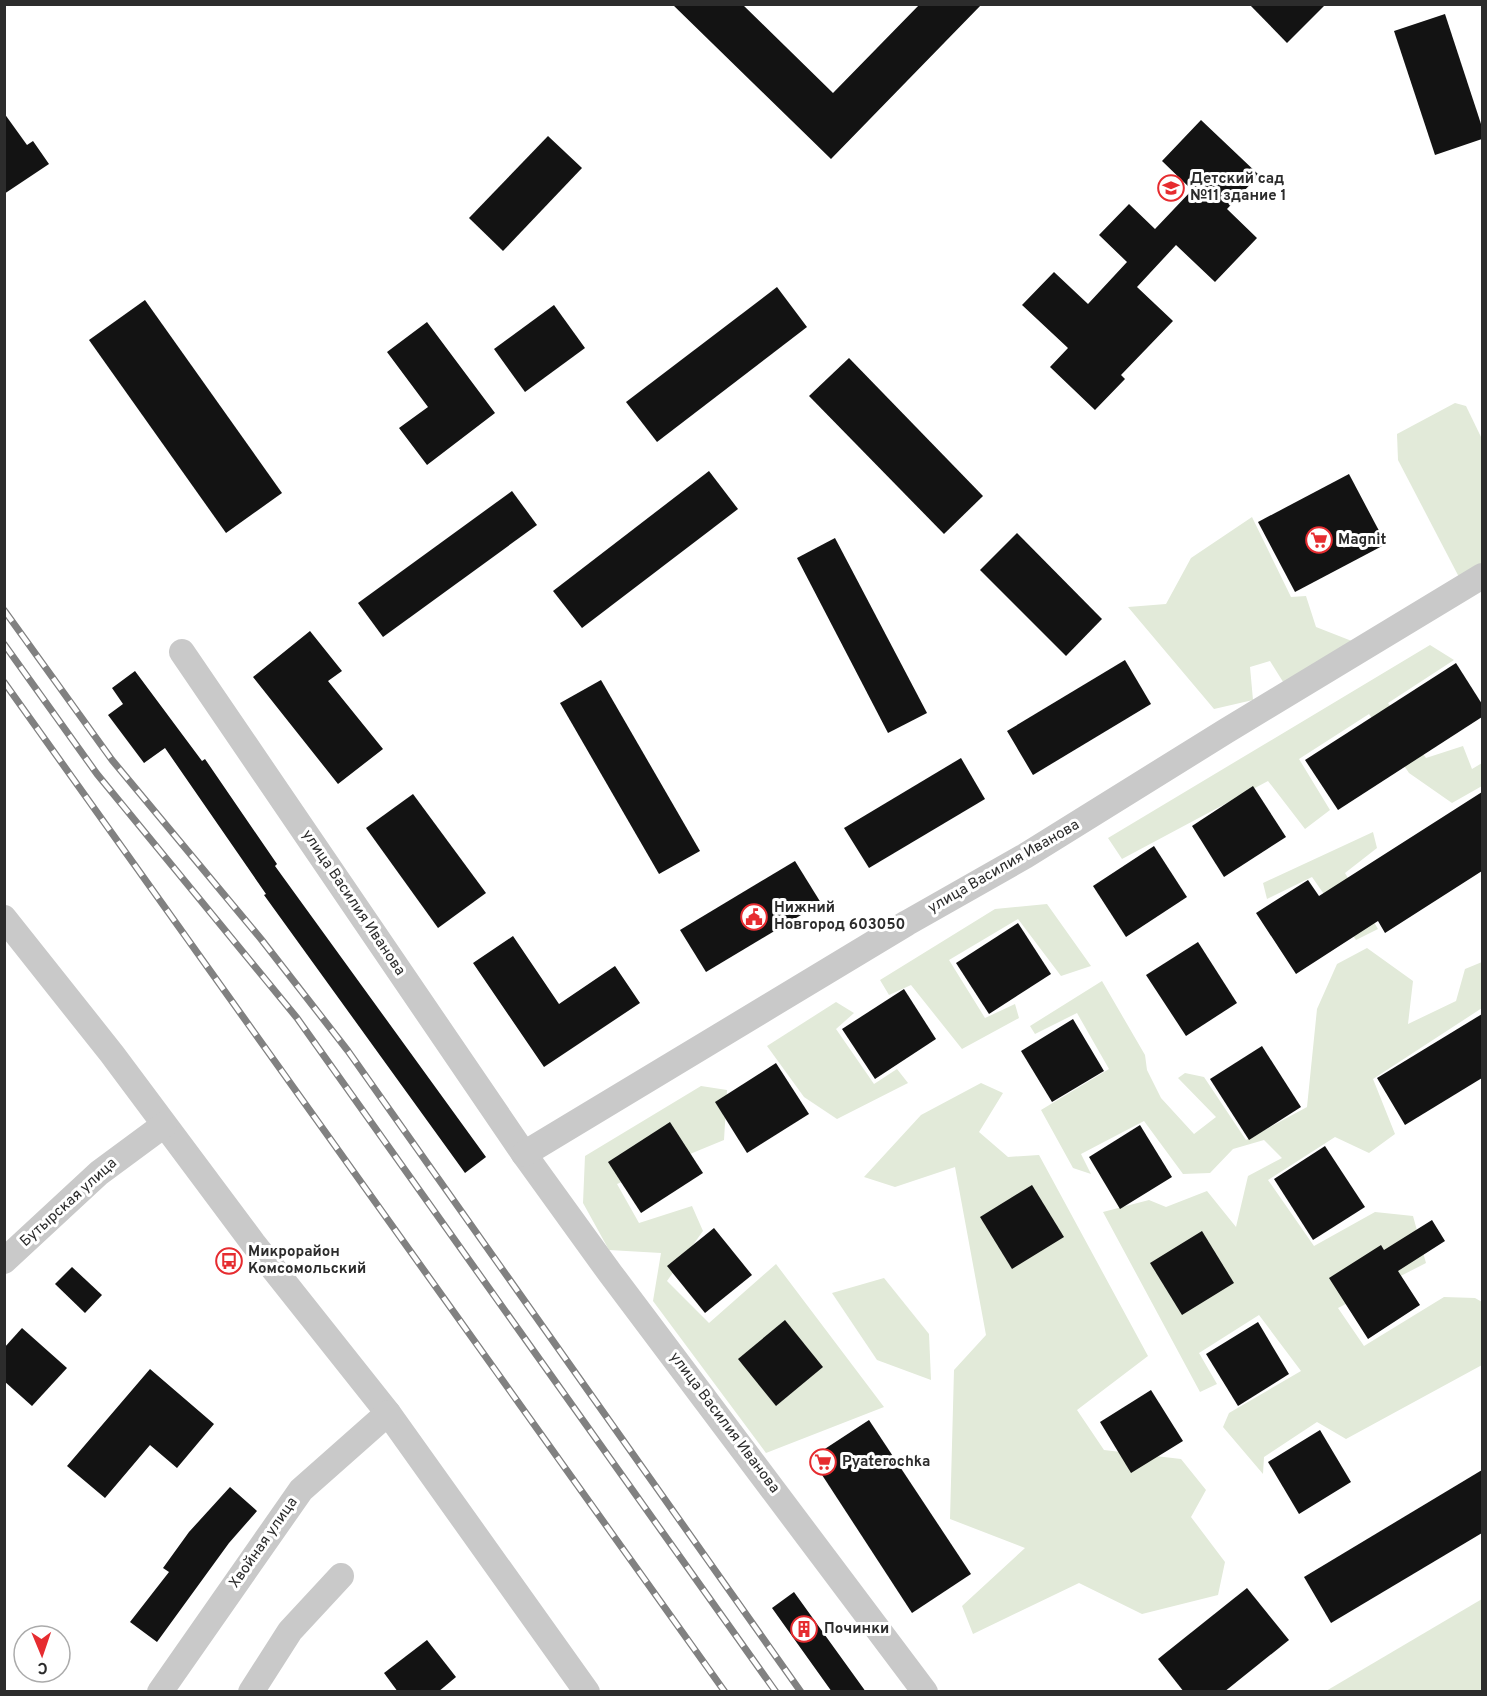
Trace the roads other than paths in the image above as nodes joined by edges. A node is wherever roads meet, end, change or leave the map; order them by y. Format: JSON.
{"nodes":[{"id":1,"x":1482,"y":576,"type":"edge"},
{"id":2,"x":182,"y":652,"type":"dead end"},
{"id":3,"x":4,"y":918,"type":"edge"},
{"id":4,"x":164,"y":1125,"type":"junction"},
{"id":5,"x":524,"y":1154,"type":"junction"},
{"id":6,"x":4,"y":1261,"type":"edge"},
{"id":7,"x":388,"y":1413,"type":"junction"},
{"id":8,"x":341,"y":1576,"type":"dead end"},
{"id":9,"x":160,"y":1692,"type":"edge"},
{"id":10,"x":251,"y":1692,"type":"edge"},
{"id":11,"x":587,"y":1692,"type":"edge"},
{"id":12,"x":925,"y":1692,"type":"edge"}],
"edges":[{"from":1,"to":5,"type":"street","name":"улица Василия Иванова"},
{"from":2,"to":5,"type":"street","name":"улица Василия Иванова"},
{"from":3,"to":4,"type":"street"},
{"from":4,"to":6,"type":"street","name":"Бутырская улица"},
{"from":4,"to":7,"type":"street"},
{"from":5,"to":12,"type":"street","name":"улица Василия Иванова"},
{"from":7,"to":9,"type":"street","name":"Хвойная улица"},
{"from":7,"to":11,"type":"street"},
{"from":8,"to":10,"type":"street"}]}
